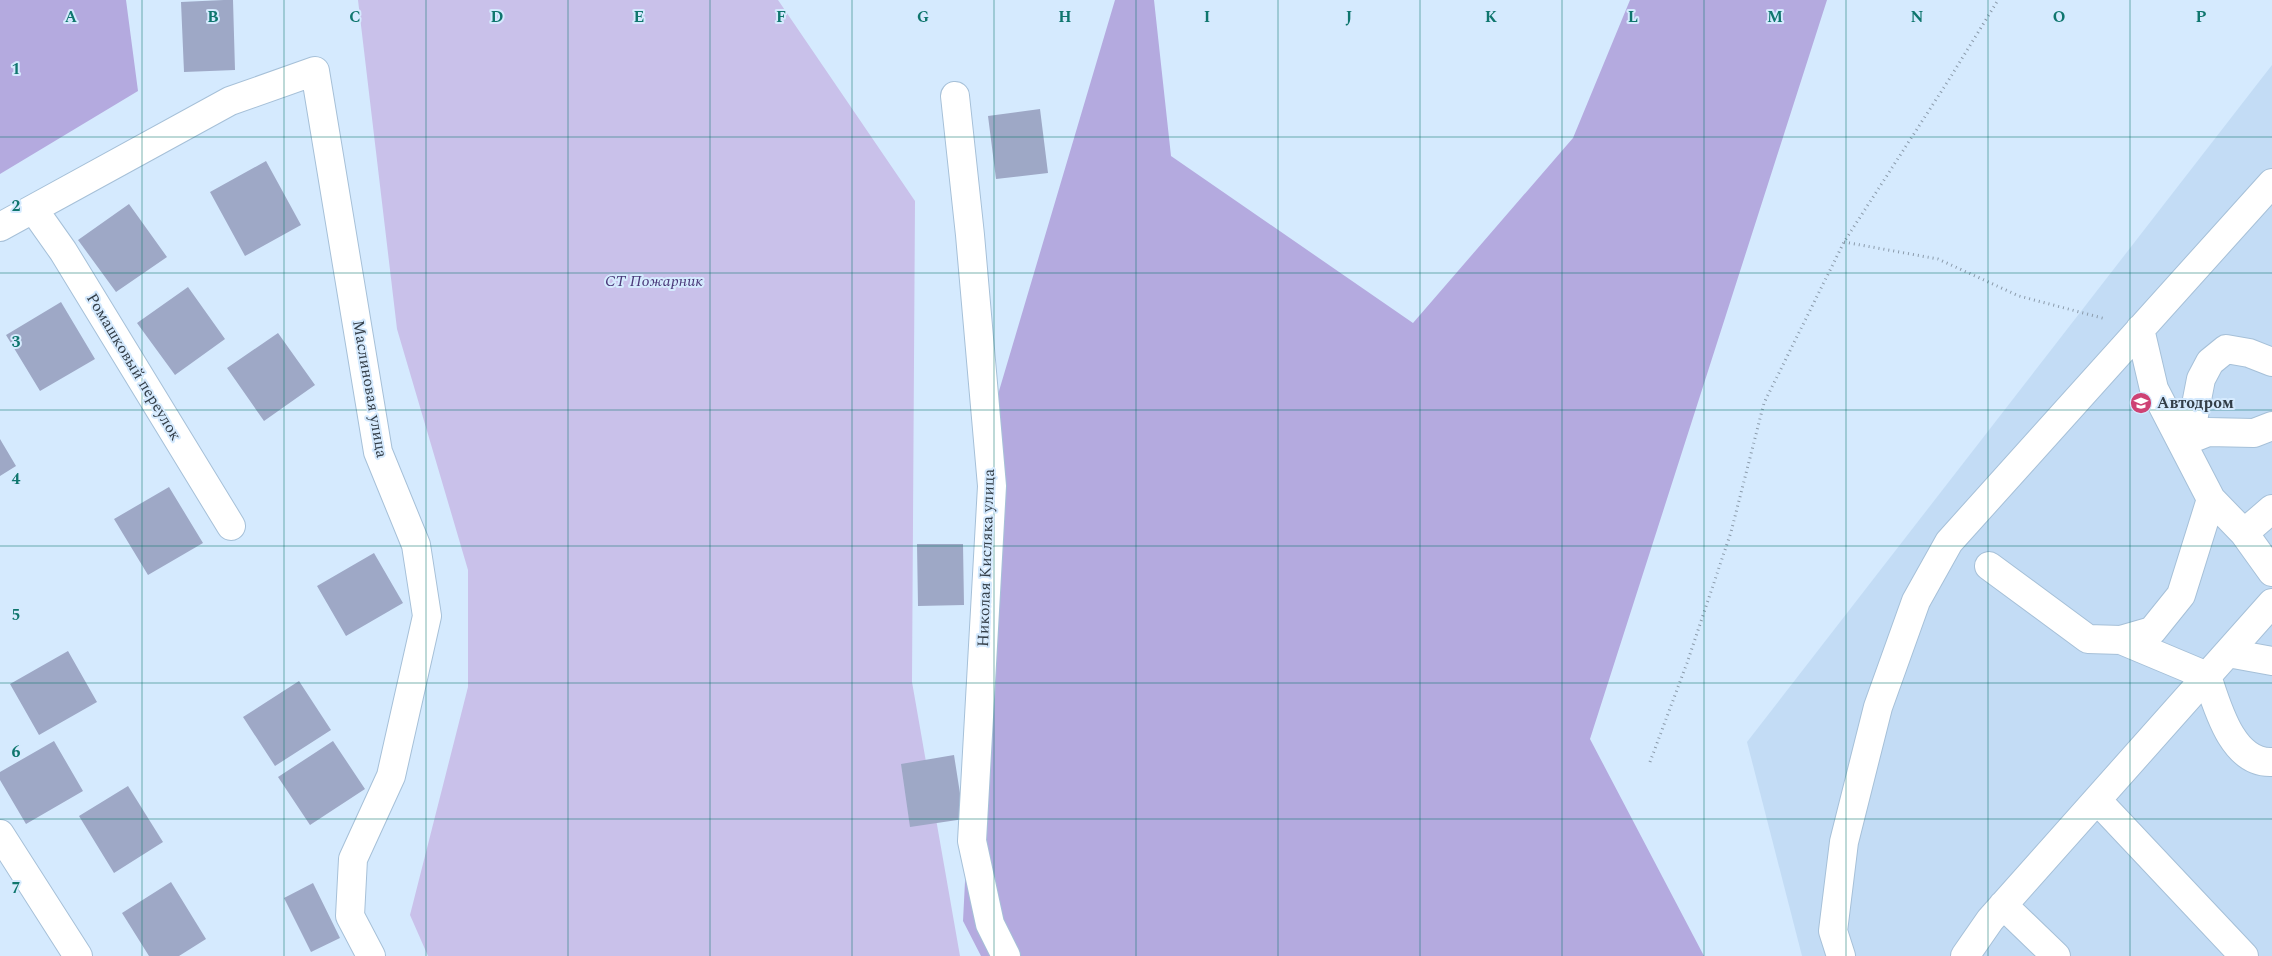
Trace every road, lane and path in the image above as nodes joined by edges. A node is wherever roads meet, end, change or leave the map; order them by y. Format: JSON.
{"nodes":[{"id":1,"x":1998,"y":0,"type":"edge"},
{"id":2,"x":955,"y":96,"type":"dead end"},
{"id":3,"x":2272,"y":183,"type":"edge"},
{"id":4,"x":34,"y":210,"type":"junction"},
{"id":5,"x":0,"y":227,"type":"edge"},
{"id":6,"x":1844,"y":242,"type":"junction"},
{"id":7,"x":2140,"y":329,"type":"junction"},
{"id":8,"x":2272,"y":339,"type":"edge"},
{"id":9,"x":2272,"y":344,"type":"edge"},
{"id":10,"x":2272,"y":362,"type":"edge"},
{"id":11,"x":2272,"y":426,"type":"edge"},
{"id":12,"x":2183,"y":442,"type":"junction"},
{"id":13,"x":2211,"y":498,"type":"junction"},
{"id":14,"x":2272,"y":509,"type":"edge"},
{"id":15,"x":231,"y":526,"type":"dead end"},
{"id":16,"x":2244,"y":533,"type":"junction"},
{"id":17,"x":1989,"y":566,"type":"dead end"},
{"id":18,"x":2272,"y":572,"type":"edge"},
{"id":19,"x":2272,"y":603,"type":"edge"},
{"id":20,"x":2121,"y":640,"type":"junction"},
{"id":21,"x":2228,"y":653,"type":"junction"},
{"id":22,"x":2272,"y":661,"type":"edge"},
{"id":23,"x":2207,"y":676,"type":"junction"},
{"id":24,"x":1650,"y":762,"type":"dead end"},
{"id":25,"x":2272,"y":762,"type":"edge"},
{"id":26,"x":2097,"y":800,"type":"junction"},
{"id":27,"x":0,"y":834,"type":"edge"},
{"id":28,"x":2003,"y":905,"type":"junction"},
{"id":29,"x":78,"y":956,"type":"edge"},
{"id":30,"x":371,"y":956,"type":"edge"},
{"id":31,"x":1006,"y":956,"type":"edge"},
{"id":32,"x":1841,"y":956,"type":"edge"},
{"id":33,"x":1965,"y":956,"type":"edge"},
{"id":34,"x":2056,"y":956,"type":"edge"},
{"id":35,"x":2244,"y":956,"type":"edge"}],
"edges":[{"from":1,"to":6,"type":"path"},
{"from":2,"to":31,"type":"lane","name":"Николая Кисляка улица"},
{"from":3,"to":7,"type":"lane"},
{"from":4,"to":5,"type":"lane"},
{"from":4,"to":15,"type":"lane","name":"Ромашковый переулок"},
{"from":4,"to":30,"type":"lane","name":"Маслиновая улица"},
{"from":6,"to":7,"type":"path"},
{"from":6,"to":24,"type":"path"},
{"from":7,"to":12,"type":"lane"},
{"from":7,"to":32,"type":"lane"},
{"from":8,"to":9,"type":"lane"},
{"from":10,"to":12,"type":"lane"},
{"from":11,"to":12,"type":"lane"},
{"from":12,"to":13,"type":"lane"},
{"from":13,"to":16,"type":"lane"},
{"from":13,"to":20,"type":"lane"},
{"from":14,"to":16,"type":"lane"},
{"from":16,"to":18,"type":"lane"},
{"from":17,"to":20,"type":"lane"},
{"from":19,"to":21,"type":"lane"},
{"from":20,"to":23,"type":"lane"},
{"from":21,"to":22,"type":"lane"},
{"from":21,"to":23,"type":"lane"},
{"from":23,"to":25,"type":"lane"},
{"from":23,"to":26,"type":"lane"},
{"from":26,"to":28,"type":"lane"},
{"from":26,"to":35,"type":"lane"},
{"from":27,"to":29,"type":"lane"},
{"from":28,"to":33,"type":"lane"},
{"from":28,"to":34,"type":"lane"}]}
